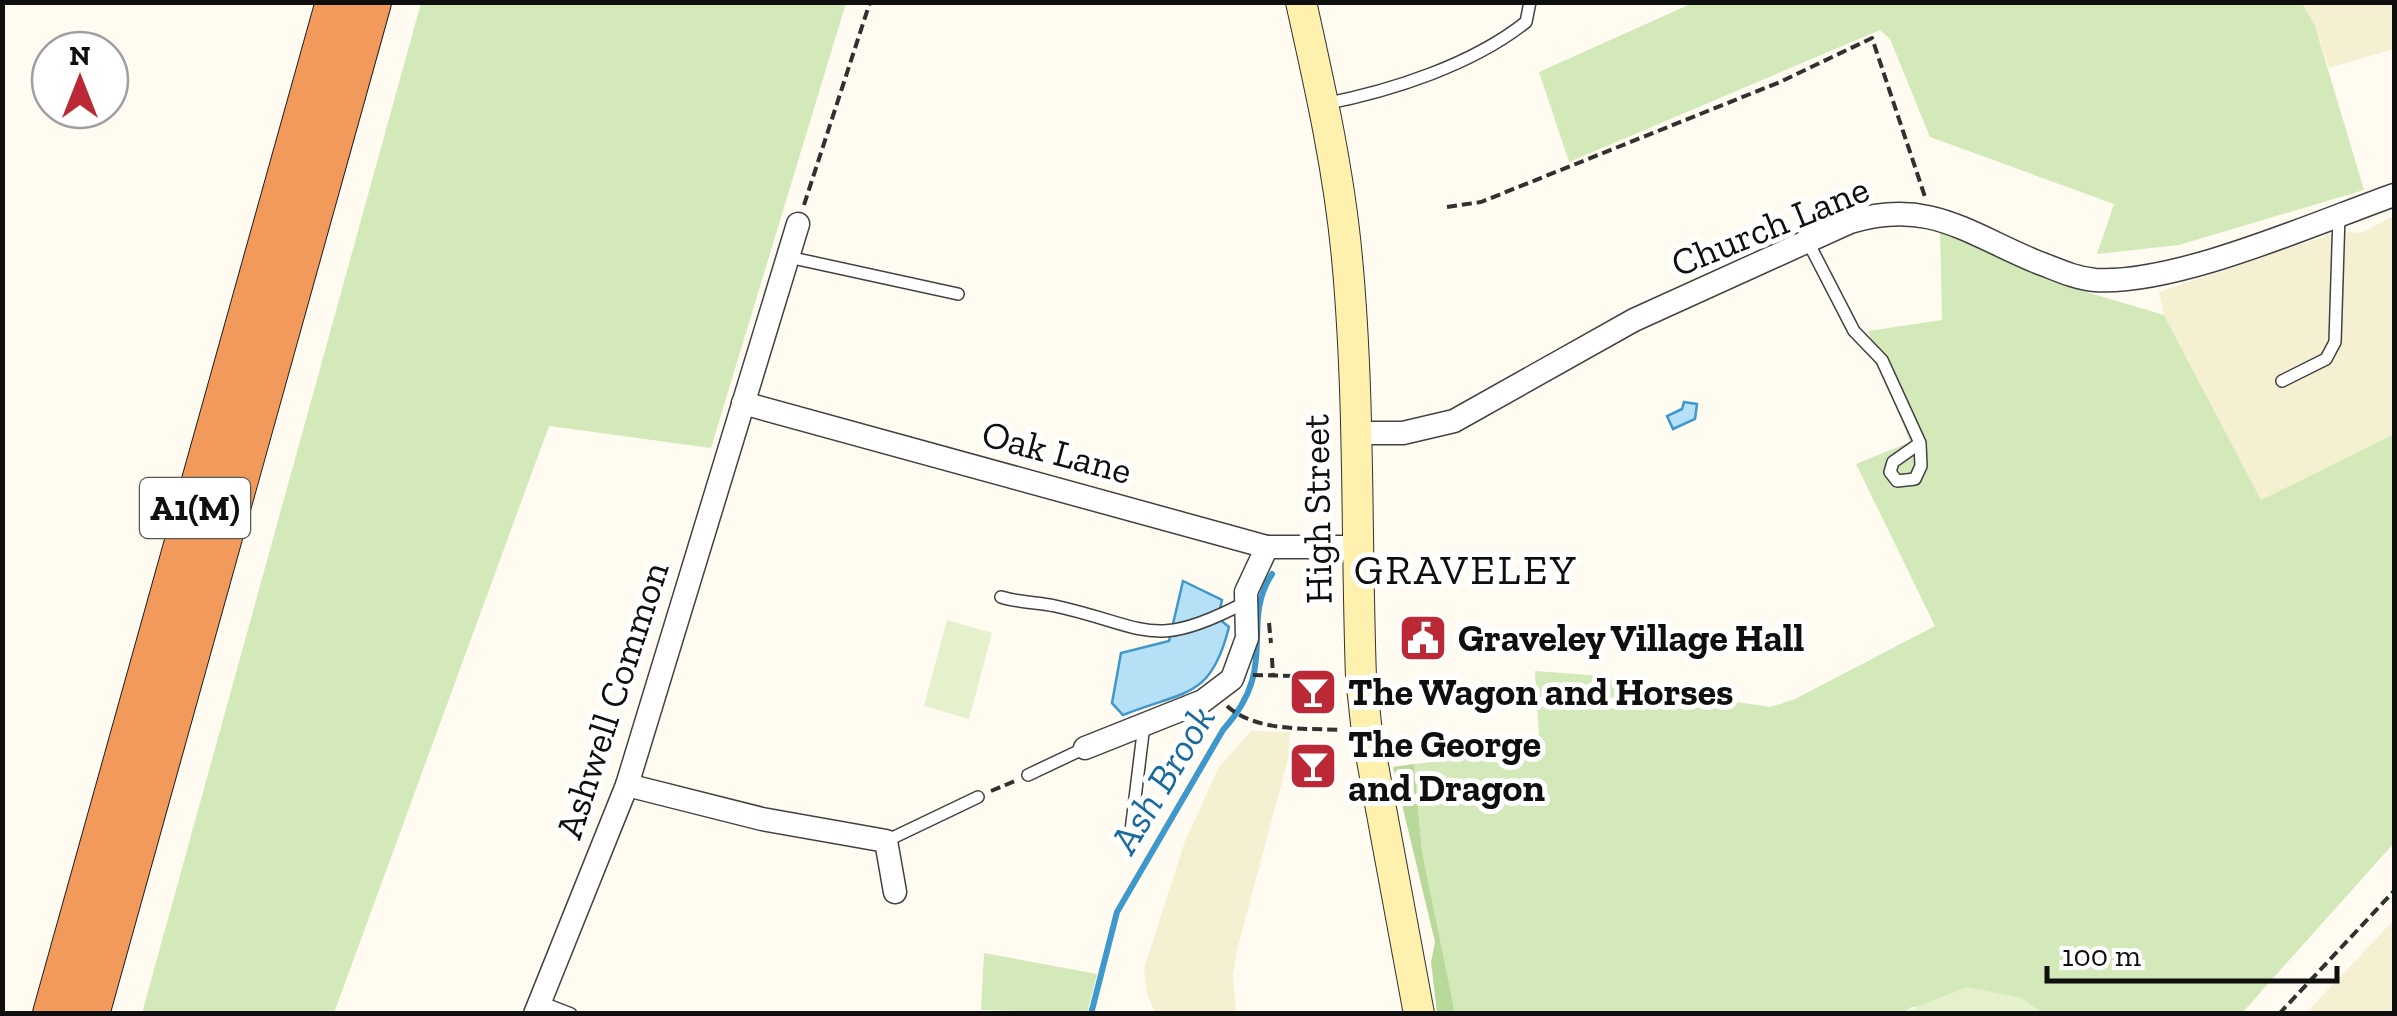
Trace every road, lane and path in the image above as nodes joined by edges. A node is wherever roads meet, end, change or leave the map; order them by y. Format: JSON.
{"nodes":[{"id":1,"x":336,"y":2,"type":"edge"},
{"id":2,"x":371,"y":2,"type":"edge"},
{"id":3,"x":870,"y":2,"type":"edge"},
{"id":4,"x":1530,"y":2,"type":"edge"},
{"id":5,"x":1301,"y":3,"type":"edge"},
{"id":6,"x":1324,"y":104,"type":"junction"},
{"id":7,"x":2394,"y":194,"type":"edge"},
{"id":8,"x":1447,"y":208,"type":"dead end"},
{"id":9,"x":1930,"y":214,"type":"junction"},
{"id":10,"x":2339,"y":214,"type":"junction"},
{"id":11,"x":798,"y":224,"type":"joint"},
{"id":12,"x":1808,"y":242,"type":"junction"},
{"id":13,"x":788,"y":257,"type":"junction"},
{"id":14,"x":958,"y":294,"type":"dead end"},
{"id":15,"x":2282,"y":381,"type":"dead end"},
{"id":16,"x":742,"y":403,"type":"junction"},
{"id":17,"x":1356,"y":433,"type":"junction"},
{"id":18,"x":1920,"y":443,"type":"dead end"},
{"id":19,"x":1267,"y":547,"type":"junction"},
{"id":20,"x":1356,"y":547,"type":"junction"},
{"id":21,"x":1001,"y":598,"type":"dead end"},
{"id":22,"x":1244,"y":603,"type":"junction"},
{"id":23,"x":1272,"y":658,"type":"dead end"},
{"id":24,"x":1261,"y":676,"type":"dead end"},
{"id":25,"x":1274,"y":676,"type":"junction"},
{"id":26,"x":1298,"y":676,"type":"dead end"},
{"id":27,"x":1228,"y":708,"type":"dead end"},
{"id":28,"x":1144,"y":725,"type":"junction"},
{"id":29,"x":1367,"y":733,"type":"junction"},
{"id":30,"x":1086,"y":748,"type":"joint"},
{"id":31,"x":1028,"y":775,"type":"joint"},
{"id":32,"x":627,"y":786,"type":"junction"},
{"id":33,"x":978,"y":797,"type":"joint"},
{"id":34,"x":886,"y":841,"type":"junction"},
{"id":35,"x":1129,"y":846,"type":"dead end"},
{"id":36,"x":2394,"y":890,"type":"edge"},
{"id":37,"x":895,"y":892,"type":"dead end"},
{"id":38,"x":538,"y":1008,"type":"edge"},
{"id":39,"x":53,"y":1014,"type":"edge"},
{"id":40,"x":88,"y":1014,"type":"edge"},
{"id":41,"x":571,"y":1014,"type":"edge"},
{"id":42,"x":1419,"y":1014,"type":"edge"},
{"id":43,"x":2279,"y":1014,"type":"edge"}],
"edges":[{"from":1,"to":39,"type":"highway","number":"A1(M)"},
{"from":2,"to":40,"type":"highway","number":"A1(M)"},
{"from":3,"to":11,"type":"path"},
{"from":4,"to":6,"type":"lane"},
{"from":5,"to":6,"type":"main road","name":"High Street"},
{"from":6,"to":17,"type":"main road","name":"High Street"},
{"from":7,"to":10,"type":"street","name":"Church Lane"},
{"from":8,"to":9,"type":"path"},
{"from":9,"to":10,"type":"street","name":"Church Lane"},
{"from":9,"to":12,"type":"street","name":"Church Lane"},
{"from":10,"to":15,"type":"lane"},
{"from":11,"to":13,"type":"street","name":"Ashwell Common"},
{"from":12,"to":17,"type":"street","name":"Church Lane"},
{"from":12,"to":18,"type":"lane"},
{"from":13,"to":14,"type":"lane"},
{"from":13,"to":16,"type":"street","name":"Ashwell Common"},
{"from":16,"to":19,"type":"street","name":"Oak Lane"},
{"from":16,"to":32,"type":"street","name":"Ashwell Common"},
{"from":17,"to":20,"type":"main road","name":"High Street"},
{"from":19,"to":20,"type":"street","name":"Oak Lane"},
{"from":19,"to":22,"type":"street"},
{"from":20,"to":29,"type":"main road","name":"High Street"},
{"from":21,"to":22,"type":"lane"},
{"from":22,"to":28,"type":"street"},
{"from":23,"to":25,"type":"path"},
{"from":24,"to":25,"type":"path"},
{"from":25,"to":26,"type":"path"},
{"from":27,"to":29,"type":"path"},
{"from":28,"to":30,"type":"street"},
{"from":28,"to":35,"type":"lane"},
{"from":29,"to":42,"type":"main road","name":"High Street"},
{"from":30,"to":31,"type":"lane"},
{"from":31,"to":33,"type":"path"},
{"from":32,"to":34,"type":"street"},
{"from":32,"to":38,"type":"street","name":"Ashwell Common"},
{"from":33,"to":34,"type":"lane"},
{"from":34,"to":37,"type":"street"},
{"from":36,"to":43,"type":"path"},
{"from":38,"to":41,"type":"lane"}]}
